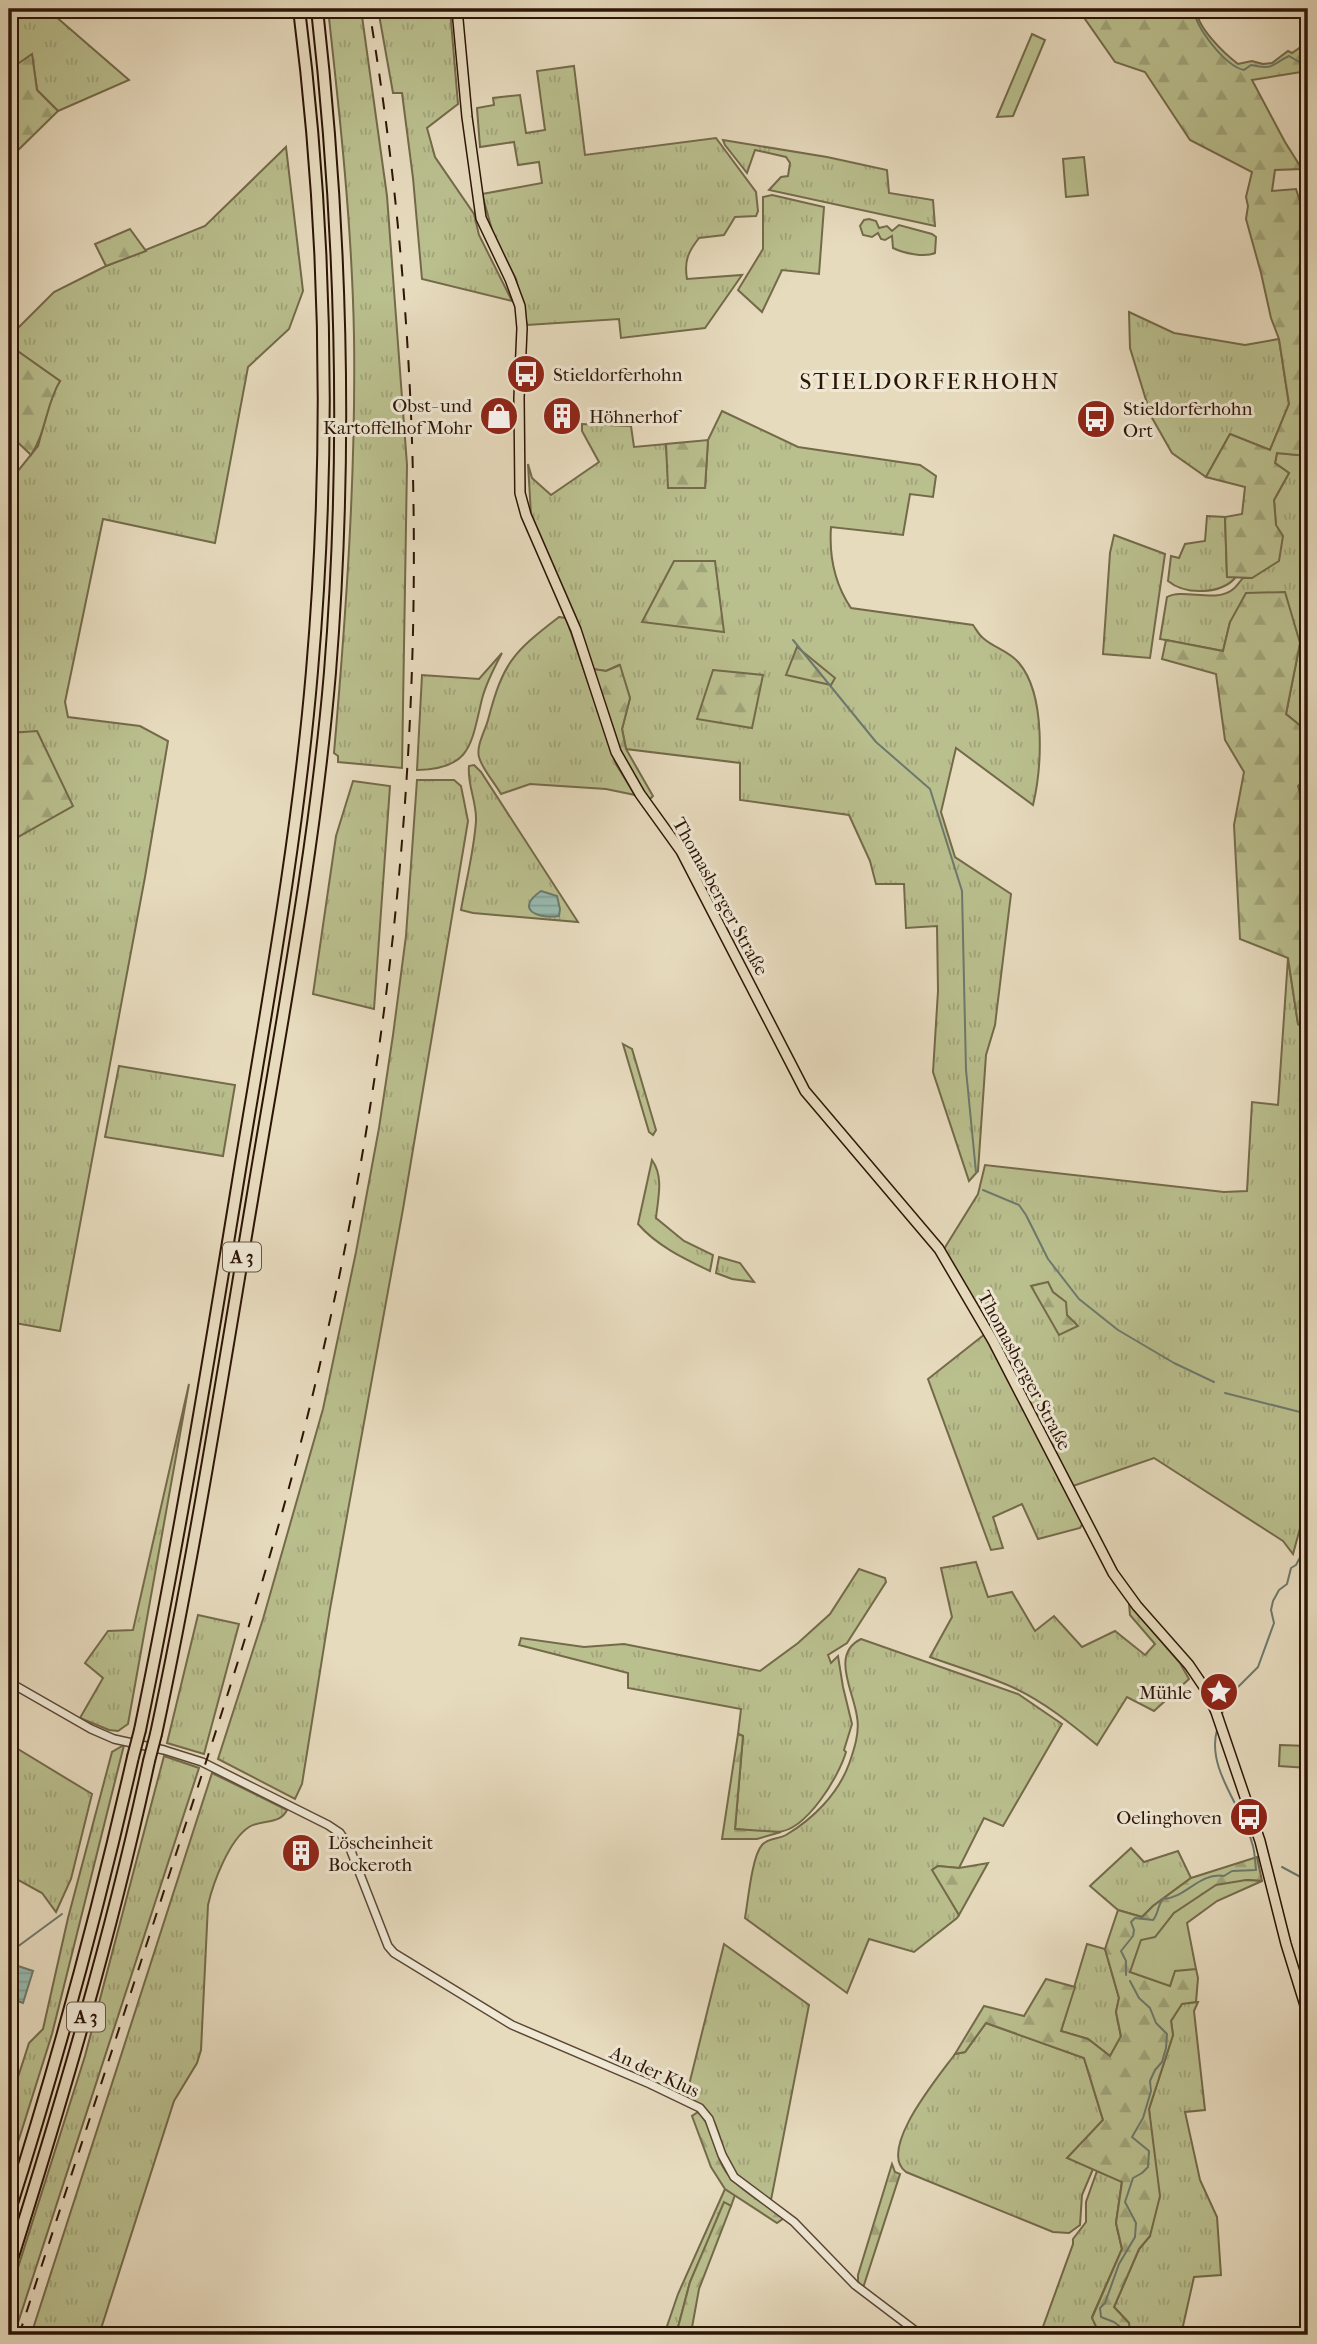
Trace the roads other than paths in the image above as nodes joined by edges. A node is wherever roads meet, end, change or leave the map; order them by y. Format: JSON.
{"nodes":[{"id":1,"x":299,"y":9,"type":"edge"},
{"id":2,"x":317,"y":9,"type":"edge"},
{"id":3,"x":457,"y":9,"type":"edge"},
{"id":4,"x":9,"y":1682,"type":"edge"},
{"id":5,"x":1308,"y":2015,"type":"edge"},
{"id":6,"x":9,"y":2213,"type":"edge"},
{"id":7,"x":9,"y":2269,"type":"edge"},
{"id":8,"x":921,"y":2335,"type":"edge"}],
"edges":[{"from":1,"to":6,"type":"highway","number":"A 3","bridge":true},
{"from":2,"to":7,"type":"highway","number":"A 3","bridge":true},
{"from":3,"to":5,"type":"main road","name":"Thomasberger Straße"},
{"from":4,"to":8,"type":"street","name":"An der Klus"}]}
